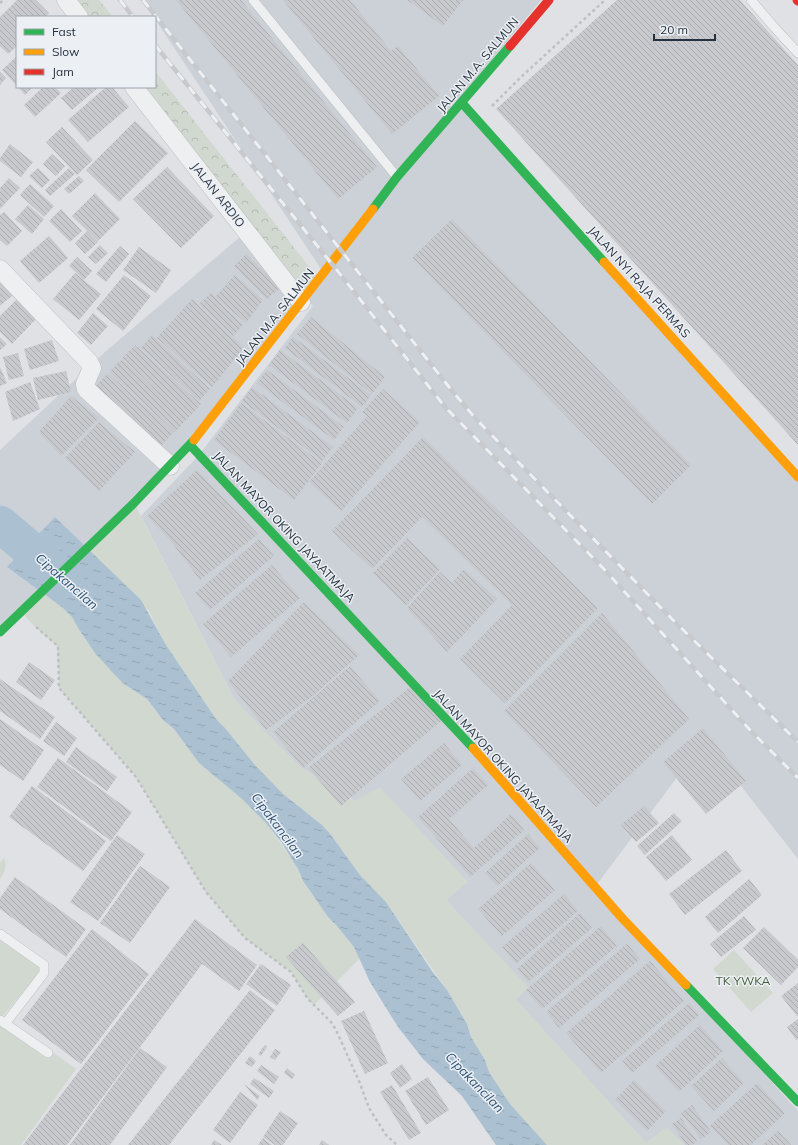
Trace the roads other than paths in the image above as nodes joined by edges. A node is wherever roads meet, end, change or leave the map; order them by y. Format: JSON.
{"nodes":[{"id":1,"x":66,"y":0,"type":"edge"},
{"id":2,"x":252,"y":0,"type":"edge"},
{"id":3,"x":549,"y":0,"type":"edge"},
{"id":4,"x":751,"y":0,"type":"edge"},
{"id":5,"x":78,"y":16,"type":"edge"},
{"id":6,"x":798,"y":53,"type":"edge"},
{"id":7,"x":135,"y":88,"type":"edge"},
{"id":8,"x":462,"y":103,"type":"junction"},
{"id":9,"x":397,"y":177,"type":"junction"},
{"id":10,"x":0,"y":268,"type":"edge"},
{"id":11,"x":301,"y":302,"type":"junction"},
{"id":12,"x":190,"y":445,"type":"junction"},
{"id":13,"x":170,"y":466,"type":"junction"},
{"id":14,"x":798,"y":477,"type":"edge"},
{"id":15,"x":0,"y":632,"type":"edge"},
{"id":16,"x":0,"y":934,"type":"edge"},
{"id":17,"x":3,"y":1022,"type":"edge"},
{"id":18,"x":48,"y":1054,"type":"dead end"},
{"id":19,"x":798,"y":1102,"type":"edge"}],
"edges":[{"from":1,"to":5,"type":"street"},
{"from":2,"to":9,"type":"lane"},
{"from":3,"to":8,"type":"street","name":"JALAN M.A. SALMUN"},
{"from":4,"to":6,"type":"lane"},
{"from":7,"to":11,"type":"street","name":"JALAN ARDIO"},
{"from":8,"to":9,"type":"street","name":"JALAN M.A. SALMUN"},
{"from":8,"to":14,"type":"street","name":"JALAN NYI RAJA PERMAS"},
{"from":9,"to":11,"type":"street","name":"JALAN M.A. SALMUN"},
{"from":10,"to":13,"type":"street"},
{"from":11,"to":12,"type":"street","name":"JALAN M.A. SALMUN"},
{"from":12,"to":13,"type":"street","name":"JALAN M.A. SALMUN"},
{"from":12,"to":19,"type":"street","name":"JALAN MAYOR OKING JAYAATMAJA"},
{"from":13,"to":15,"type":"street","name":"JALAN M.A. SALMUN"},
{"from":16,"to":17,"type":"lane"},
{"from":17,"to":18,"type":"lane"}]}
